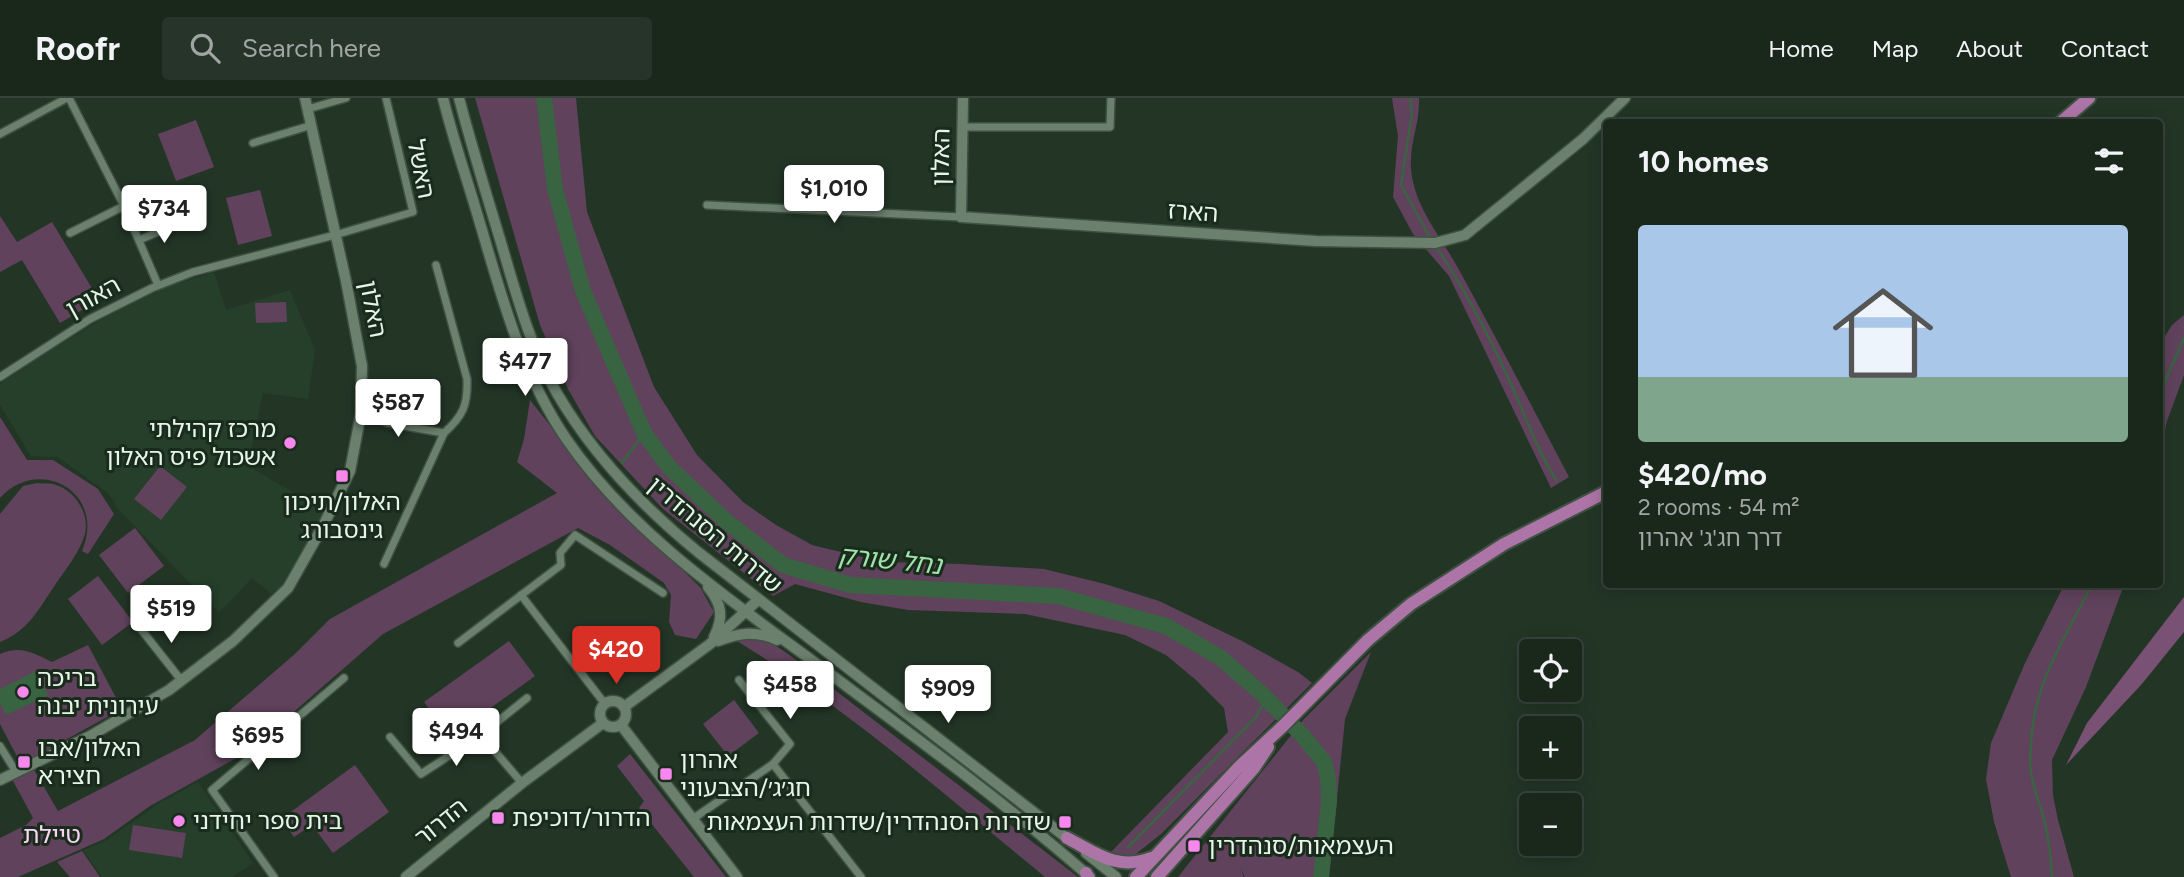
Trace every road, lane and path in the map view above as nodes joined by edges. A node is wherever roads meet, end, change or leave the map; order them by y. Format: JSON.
{"nodes":[{"id":1,"x":68,"y":98,"type":"edge"},
{"id":2,"x":346,"y":98,"type":"edge"},
{"id":3,"x":386,"y":98,"type":"edge"},
{"id":4,"x":443,"y":98,"type":"edge"},
{"id":5,"x":459,"y":98,"type":"edge"},
{"id":6,"x":963,"y":98,"type":"edge"},
{"id":7,"x":1111,"y":98,"type":"edge"},
{"id":8,"x":1625,"y":98,"type":"edge"},
{"id":9,"x":2089,"y":98,"type":"edge"},
{"id":10,"x":306,"y":103,"type":"edge"},
{"id":11,"x":1603,"y":119,"type":"edge"},
{"id":12,"x":1603,"y":119,"type":"edge"},
{"id":13,"x":2065,"y":119,"type":"edge"},
{"id":14,"x":312,"y":125,"type":"junction"},
{"id":15,"x":962,"y":127,"type":"junction"},
{"id":16,"x":0,"y":134,"type":"edge"},
{"id":17,"x":253,"y":143,"type":"dead end"},
{"id":18,"x":707,"y":205,"type":"dead end"},
{"id":19,"x":124,"y":206,"type":"junction"},
{"id":20,"x":961,"y":217,"type":"junction"},
{"id":21,"x":177,"y":224,"type":"dead end"},
{"id":22,"x":70,"y":233,"type":"dead end"},
{"id":23,"x":335,"y":235,"type":"junction"},
{"id":24,"x":139,"y":240,"type":"junction"},
{"id":25,"x":436,"y":265,"type":"dead end"},
{"id":26,"x":159,"y":285,"type":"junction"},
{"id":27,"x":0,"y":377,"type":"edge"},
{"id":28,"x":361,"y":413,"type":"junction"},
{"id":29,"x":444,"y":433,"type":"junction"},
{"id":30,"x":1603,"y":494,"type":"edge"},
{"id":31,"x":384,"y":564,"type":"dead end"},
{"id":32,"x":692,"y":568,"type":"junction"},
{"id":33,"x":663,"y":593,"type":"dead end"},
{"id":34,"x":521,"y":595,"type":"junction"},
{"id":35,"x":758,"y":600,"type":"junction"},
{"id":36,"x":746,"y":612,"type":"junction"},
{"id":37,"x":140,"y":628,"type":"dead end"},
{"id":38,"x":458,"y":643,"type":"dead end"},
{"id":39,"x":710,"y":644,"type":"junction"},
{"id":40,"x":799,"y":651,"type":"junction"},
{"id":41,"x":344,"y":678,"type":"dead end"},
{"id":42,"x":181,"y":680,"type":"junction"},
{"id":43,"x":739,"y":680,"type":"dead end"},
{"id":44,"x":527,"y":698,"type":"dead end"},
{"id":45,"x":605,"y":704,"type":"junction"},
{"id":46,"x":624,"y":707,"type":"junction"},
{"id":47,"x":603,"y":723,"type":"junction"},
{"id":48,"x":621,"y":725,"type":"junction"},
{"id":49,"x":1283,"y":726,"type":"junction"},
{"id":50,"x":481,"y":735,"type":"junction"},
{"id":51,"x":390,"y":737,"type":"dead end"},
{"id":52,"x":0,"y":746,"type":"edge"},
{"id":53,"x":773,"y":764,"type":"junction"},
{"id":54,"x":16,"y":772,"type":"junction"},
{"id":55,"x":0,"y":780,"type":"edge"},
{"id":56,"x":523,"y":783,"type":"junction"},
{"id":57,"x":694,"y":818,"type":"junction"},
{"id":58,"x":1067,"y":838,"type":"junction"},
{"id":59,"x":1157,"y":856,"type":"junction"},
{"id":60,"x":1088,"y":876,"type":"edge"},
{"id":61,"x":274,"y":877,"type":"edge"},
{"id":62,"x":406,"y":877,"type":"edge"},
{"id":63,"x":737,"y":877,"type":"edge"},
{"id":64,"x":861,"y":877,"type":"edge"},
{"id":65,"x":1116,"y":877,"type":"edge"},
{"id":66,"x":1136,"y":877,"type":"edge"},
{"id":67,"x":1157,"y":877,"type":"edge"}],
"edges":[{"from":1,"to":16,"type":"street"},
{"from":1,"to":19,"type":"street"},
{"from":2,"to":10,"type":"street"},
{"from":3,"to":23,"type":"street","name":"האשל"},
{"from":4,"to":32,"type":"street","name":"שדרות הסנהדרין"},
{"from":5,"to":35,"type":"street","name":"שדרות הסנהדרין"},
{"from":6,"to":15,"type":"street","name":"האלון"},
{"from":7,"to":15,"type":"street"},
{"from":8,"to":12,"type":"street","name":"הארז"},
{"from":9,"to":13,"type":"highway"},
{"from":10,"to":14,"type":"street","name":"האלון"},
{"from":11,"to":20,"type":"street","name":"הארז"},
{"from":14,"to":17,"type":"street"},
{"from":14,"to":23,"type":"street","name":"האלון"},
{"from":15,"to":20,"type":"street","name":"האלון"},
{"from":18,"to":20,"type":"street","name":"הארז"},
{"from":19,"to":22,"type":"street"},
{"from":19,"to":24,"type":"street"},
{"from":21,"to":24,"type":"street"},
{"from":23,"to":26,"type":"street","name":"האורן"},
{"from":23,"to":28,"type":"street","name":"האלון"},
{"from":24,"to":26,"type":"street"},
{"from":25,"to":29,"type":"street"},
{"from":26,"to":27,"type":"street","name":"האורן"},
{"from":28,"to":29,"type":"street"},
{"from":28,"to":42,"type":"street","name":"האלון"},
{"from":29,"to":31,"type":"street"},
{"from":30,"to":49,"type":"highway"},
{"from":32,"to":36,"type":"street","name":"שדרות הסנהדרין"},
{"from":32,"to":39,"type":"street"},
{"from":33,"to":34,"type":"street"},
{"from":34,"to":38,"type":"street"},
{"from":34,"to":45,"type":"street"},
{"from":35,"to":36,"type":"street"},
{"from":35,"to":58,"type":"street","name":"שדרות הסנהדרין"},
{"from":36,"to":39,"type":"street"},
{"from":36,"to":40,"type":"street","name":"שדרות הסנהדרין"},
{"from":37,"to":42,"type":"street"},
{"from":39,"to":40,"type":"street"},
{"from":39,"to":46,"type":"street"},
{"from":40,"to":60,"type":"street","name":"שדרות הסנהדרין"},
{"from":41,"to":61,"type":"street"},
{"from":42,"to":54,"type":"street","name":"האלון"},
{"from":43,"to":53,"type":"street"},
{"from":44,"to":50,"type":"street"},
{"from":45,"to":46,"type":"street"},
{"from":45,"to":47,"type":"street"},
{"from":46,"to":48,"type":"street"},
{"from":47,"to":48,"type":"street"},
{"from":47,"to":56,"type":"street","name":"הדרור"},
{"from":48,"to":57,"type":"street"},
{"from":49,"to":59,"type":"highway"},
{"from":49,"to":67,"type":"highway"},
{"from":50,"to":51,"type":"street"},
{"from":50,"to":56,"type":"street"},
{"from":52,"to":54,"type":"street"},
{"from":53,"to":57,"type":"street"},
{"from":53,"to":64,"type":"street"},
{"from":54,"to":55,"type":"street","name":"האלון"},
{"from":56,"to":62,"type":"street","name":"הדרור"},
{"from":57,"to":63,"type":"street"},
{"from":58,"to":59,"type":"highway"},
{"from":58,"to":65,"type":"street","name":"שדרות הסנהדרין"},
{"from":59,"to":66,"type":"highway"}]}
